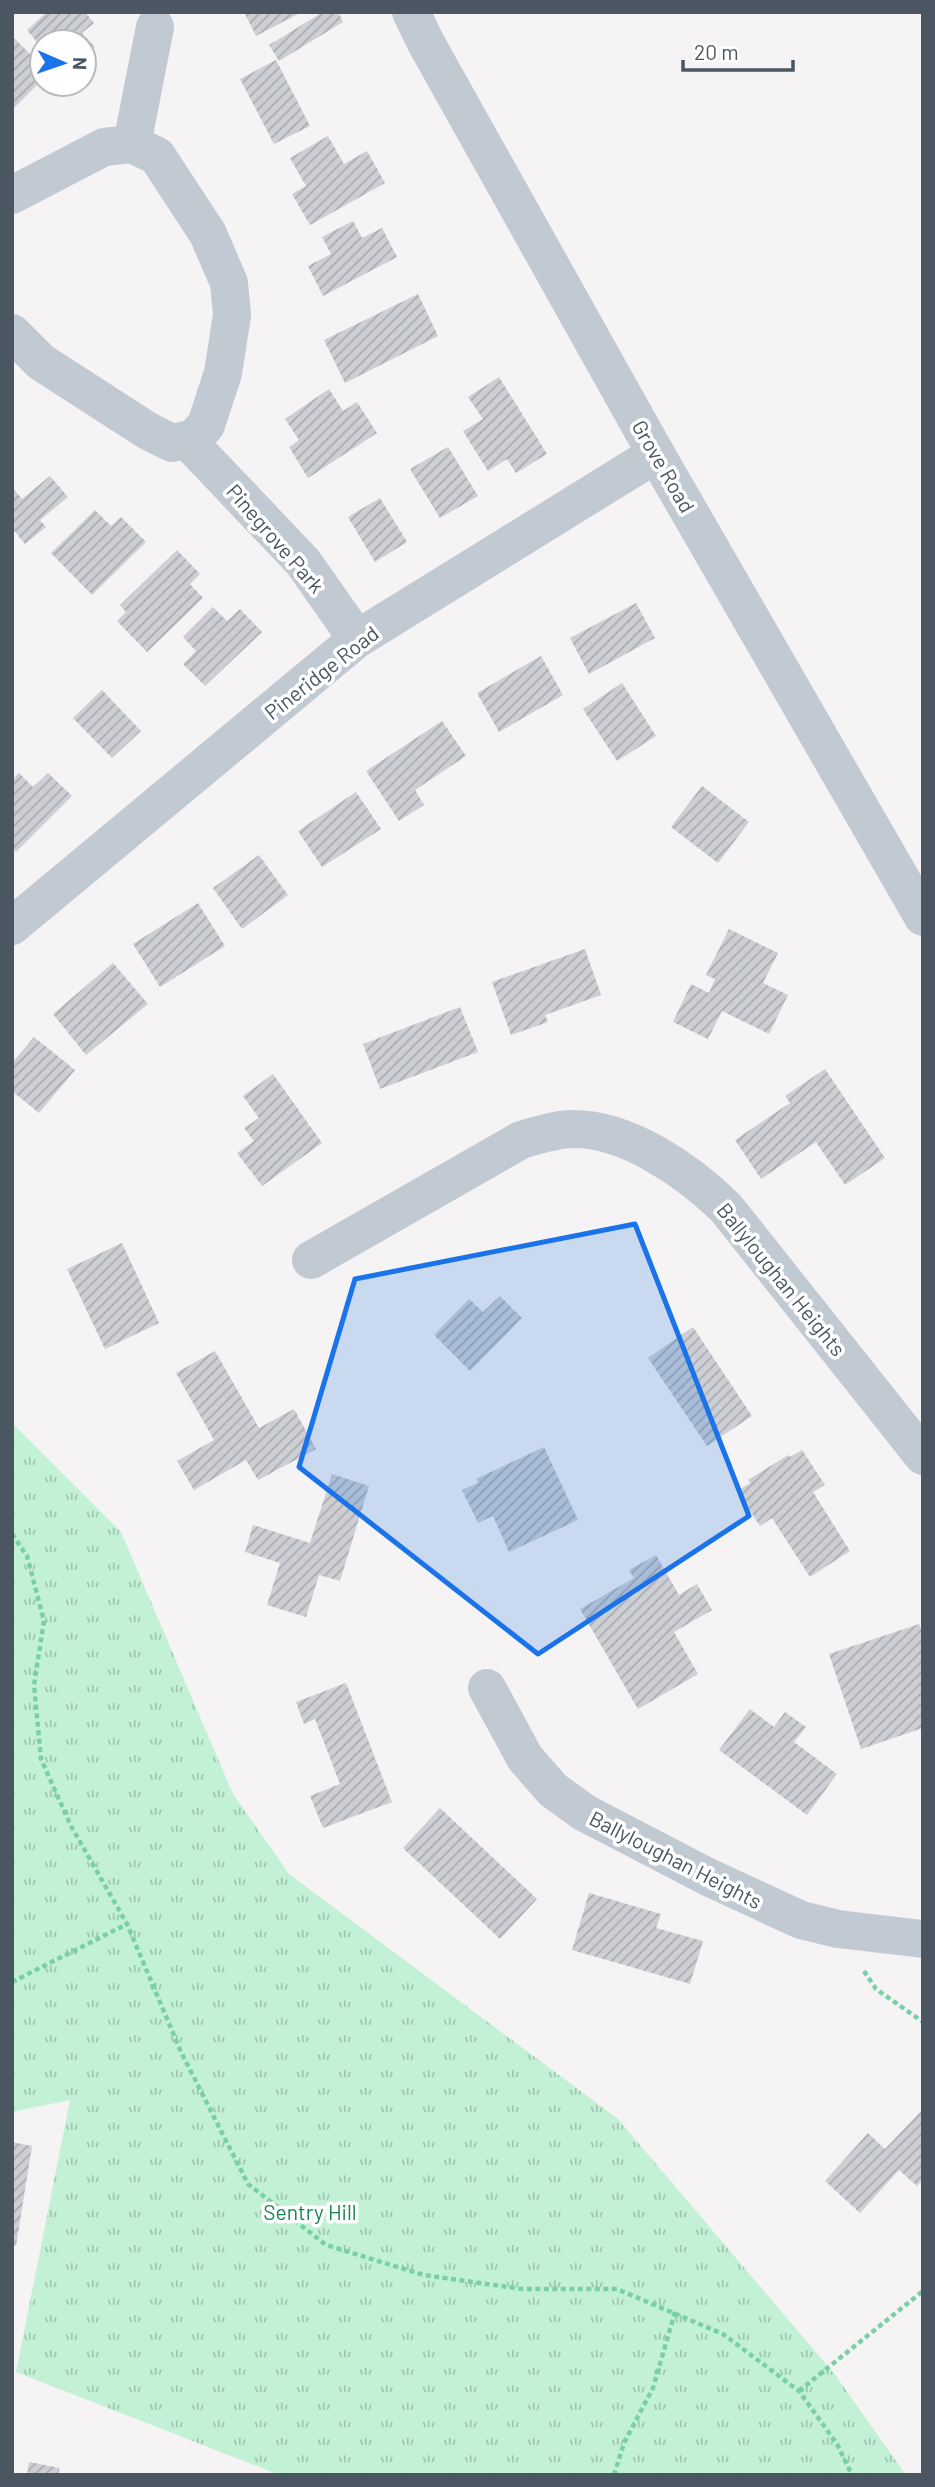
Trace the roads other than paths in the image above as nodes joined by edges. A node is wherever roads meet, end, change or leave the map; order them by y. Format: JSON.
{"nodes":[{"id":1,"x":411,"y":12,"type":"edge"},
{"id":2,"x":155,"y":27,"type":"dead end"},
{"id":3,"x":132,"y":144,"type":"junction"},
{"id":4,"x":12,"y":195,"type":"edge"},
{"id":5,"x":12,"y":333,"type":"edge"},
{"id":6,"x":188,"y":441,"type":"junction"},
{"id":7,"x":656,"y":454,"type":"junction"},
{"id":8,"x":357,"y":639,"type":"junction"},
{"id":9,"x":923,"y":917,"type":"edge"},
{"id":10,"x":12,"y":926,"type":"edge"},
{"id":11,"x":311,"y":1260,"type":"dead end"},
{"id":12,"x":923,"y":1456,"type":"edge"},
{"id":13,"x":487,"y":1688,"type":"dead end"},
{"id":14,"x":923,"y":1939,"type":"edge"}],
"edges":[{"from":1,"to":7,"type":"street","name":"Grove Road"},
{"from":2,"to":3,"type":"street"},
{"from":3,"to":4,"type":"street"},
{"from":3,"to":6,"type":"street"},
{"from":5,"to":6,"type":"street"},
{"from":6,"to":8,"type":"street","name":"Pinegrove Park"},
{"from":7,"to":8,"type":"street","name":"Pineridge Road"},
{"from":7,"to":9,"type":"street","name":"Grove Road"},
{"from":8,"to":10,"type":"street","name":"Pineridge Road"},
{"from":11,"to":12,"type":"street","name":"Ballyloughan Heights"},
{"from":13,"to":14,"type":"street","name":"Ballyloughan Heights"}]}
